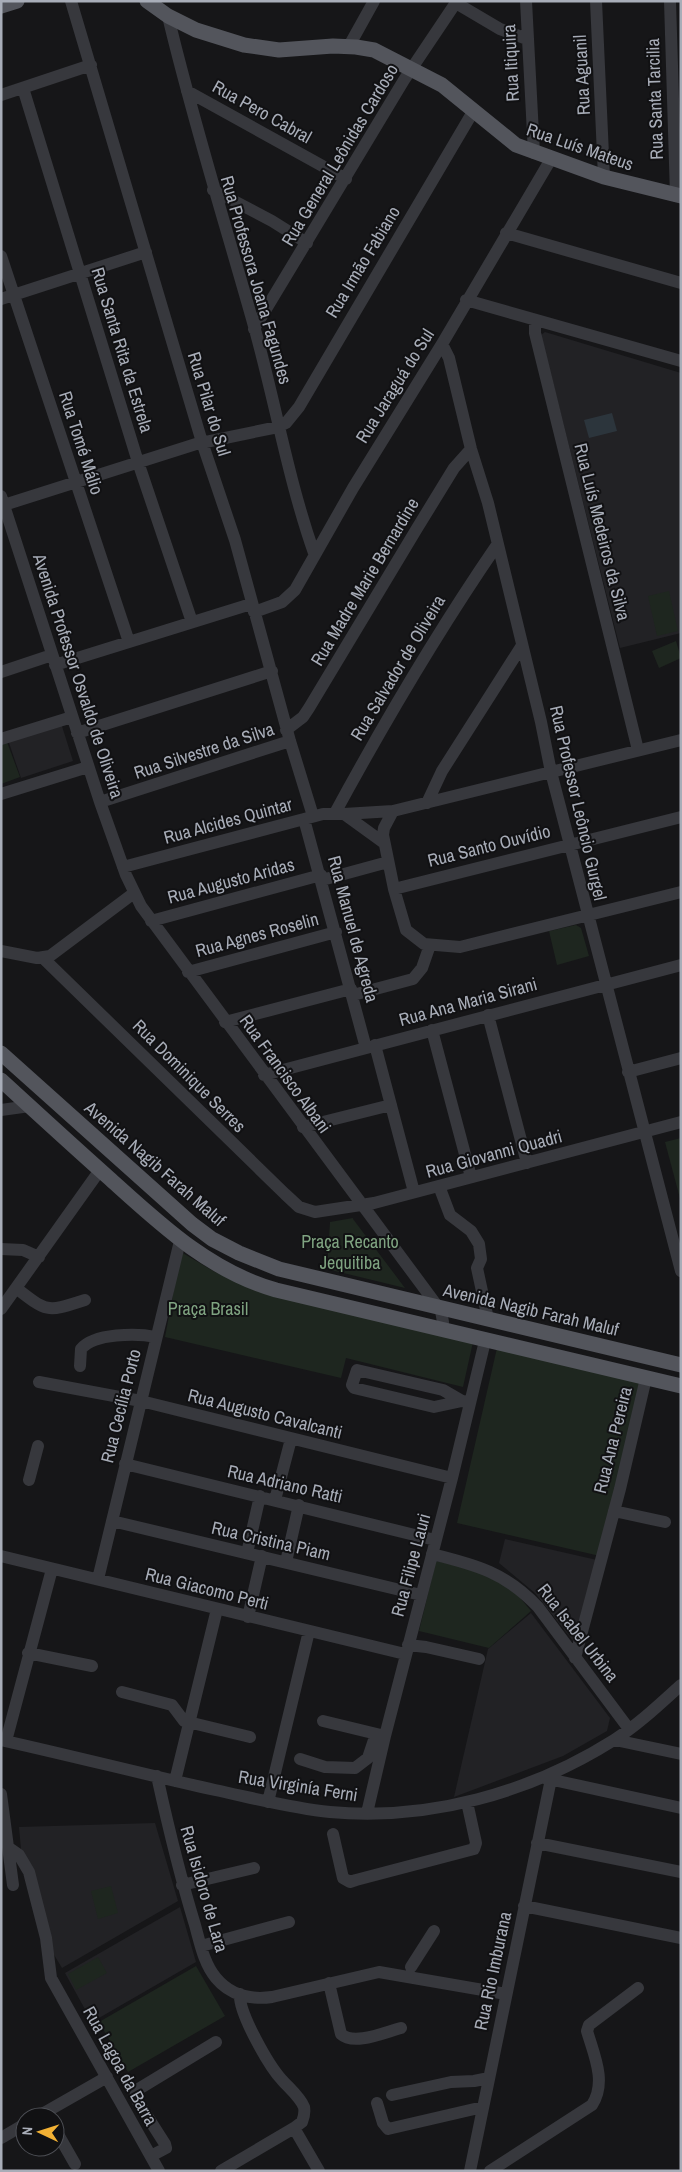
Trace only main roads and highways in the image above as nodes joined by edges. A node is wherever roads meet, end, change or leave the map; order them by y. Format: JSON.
{"nodes":[{"id":1,"x":16,"y":1,"type":"edge"},
{"id":2,"x":1,"y":6,"type":"edge"},
{"id":3,"x":157,"y":6,"type":"edge"},
{"id":4,"x":678,"y":196,"type":"edge"},
{"id":5,"x":1,"y":1054,"type":"edge"},
{"id":6,"x":1,"y":1080,"type":"edge"},
{"id":7,"x":124,"y":1164,"type":"junction"},
{"id":8,"x":100,"y":1170,"type":"junction"},
{"id":9,"x":490,"y":1320,"type":"junction"},
{"id":10,"x":491,"y":1342,"type":"junction"},
{"id":11,"x":681,"y":1365,"type":"edge"},
{"id":12,"x":681,"y":1386,"type":"edge"}],
"edges":[{"from":1,"to":2,"type":"main road"},
{"from":3,"to":4,"type":"main road","name":"Rua Luís Mateus"},
{"from":5,"to":7,"type":"main road","name":"Avenida Nagib Farah Maluf"},
{"from":6,"to":8,"type":"main road"},
{"from":7,"to":8,"type":"main road"},
{"from":7,"to":9,"type":"main road","name":"Avenida Nagib Farah Maluf"},
{"from":8,"to":10,"type":"main road"},
{"from":9,"to":10,"type":"main road"},
{"from":9,"to":10,"type":"main road"},
{"from":9,"to":11,"type":"main road","name":"Avenida Nagib Farah Maluf"},
{"from":10,"to":12,"type":"main road"}]}
